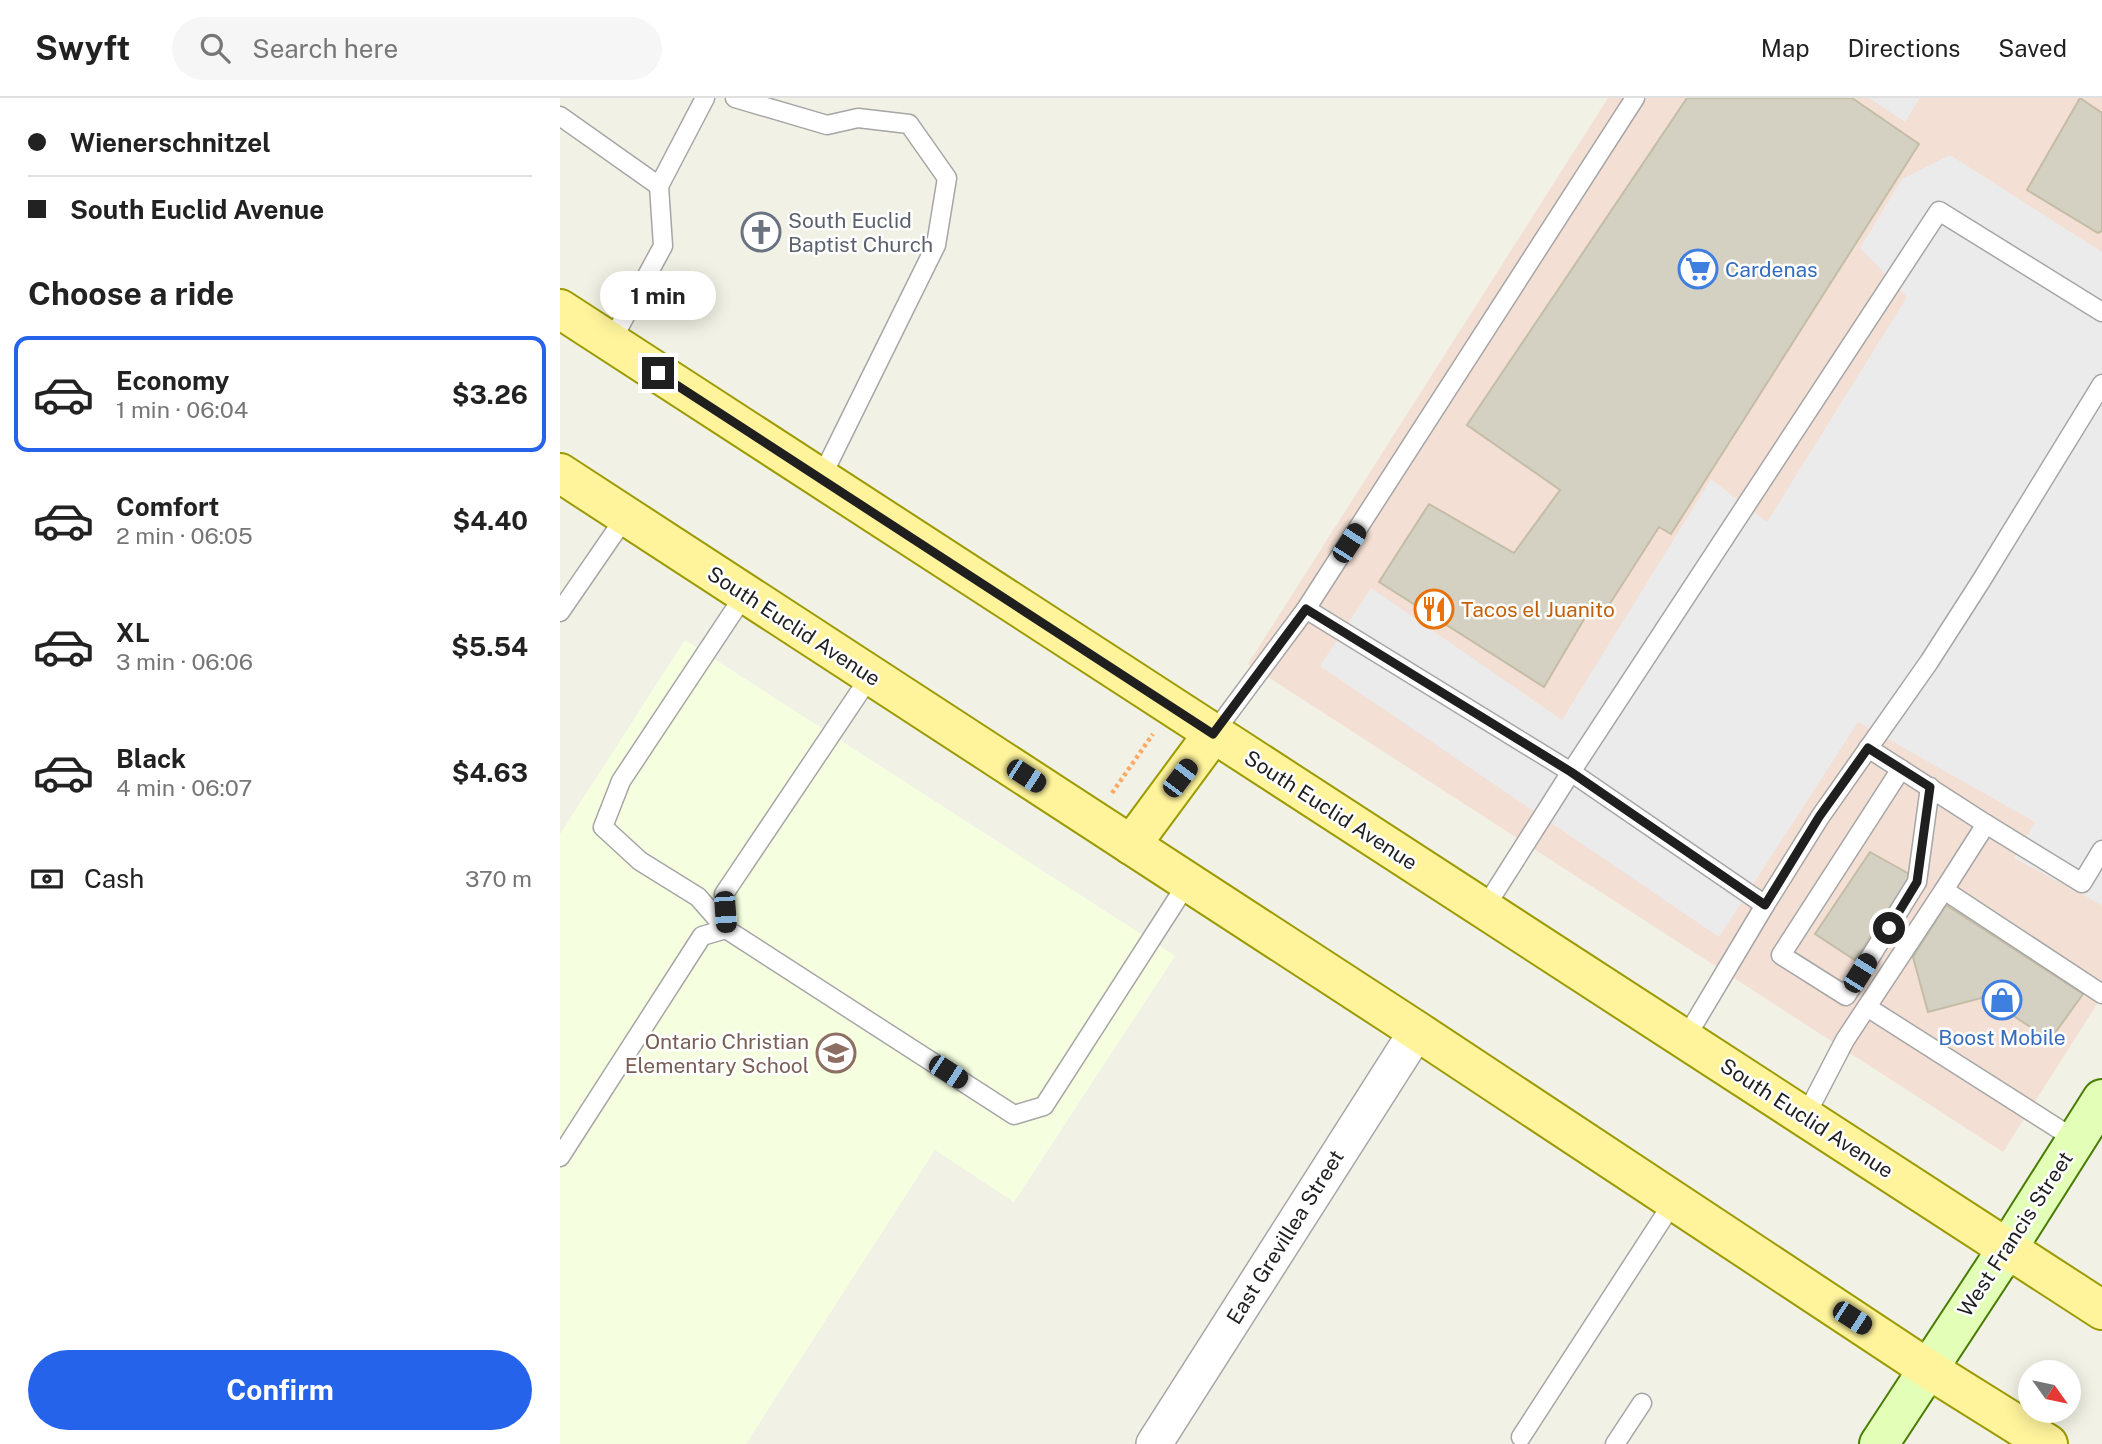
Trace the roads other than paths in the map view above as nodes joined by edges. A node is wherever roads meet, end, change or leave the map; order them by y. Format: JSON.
{"nodes":[{"id":1,"x":705,"y":98,"type":"edge"},
{"id":2,"x":735,"y":98,"type":"edge"},
{"id":3,"x":1635,"y":98,"type":"edge"},
{"id":4,"x":560,"y":116,"type":"edge"},
{"id":5,"x":659,"y":186,"type":"junction"},
{"id":6,"x":560,"y":309,"type":"edge"},
{"id":7,"x":2102,"y":313,"type":"edge"},
{"id":8,"x":611,"y":342,"type":"junction"},
{"id":9,"x":2102,"y":384,"type":"edge"},
{"id":10,"x":560,"y":473,"type":"edge"},
{"id":11,"x":821,"y":478,"type":"junction"},
{"id":12,"x":626,"y":516,"type":"junction"},
{"id":13,"x":745,"y":594,"type":"junction"},
{"id":14,"x":1306,"y":609,"type":"junction"},
{"id":15,"x":560,"y":612,"type":"edge"},
{"id":16,"x":871,"y":675,"type":"junction"},
{"id":17,"x":1213,"y":734,"type":"junction"},
{"id":18,"x":1868,"y":748,"type":"junction"},
{"id":19,"x":1901,"y":769,"type":"junction"},
{"id":20,"x":1571,"y":772,"type":"junction"},
{"id":21,"x":1930,"y":787,"type":"junction"},
{"id":22,"x":1986,"y":824,"type":"junction"},
{"id":23,"x":1131,"y":845,"type":"junction"},
{"id":24,"x":2102,"y":850,"type":"edge"},
{"id":25,"x":1188,"y":882,"type":"junction"},
{"id":26,"x":1944,"y":890,"type":"junction"},
{"id":27,"x":1765,"y":905,"type":"junction"},
{"id":28,"x":1485,"y":909,"type":"junction"},
{"id":29,"x":726,"y":929,"type":"junction"},
{"id":30,"x":2102,"y":994,"type":"edge"},
{"id":31,"x":1867,"y":1007,"type":"junction"},
{"id":32,"x":1417,"y":1031,"type":"junction"},
{"id":33,"x":1685,"y":1039,"type":"junction"},
{"id":34,"x":2102,"y":1099,"type":"edge"},
{"id":35,"x":1805,"y":1117,"type":"junction"},
{"id":36,"x":2076,"y":1140,"type":"junction"},
{"id":37,"x":560,"y":1157,"type":"edge"},
{"id":38,"x":1674,"y":1201,"type":"junction"},
{"id":39,"x":2007,"y":1249,"type":"junction"},
{"id":40,"x":2102,"y":1310,"type":"edge"},
{"id":41,"x":1928,"y":1368,"type":"junction"},
{"id":42,"x":1642,"y":1403,"type":"dead end"},
{"id":43,"x":1521,"y":1437,"type":"dead end"},
{"id":44,"x":1154,"y":1444,"type":"edge"},
{"id":45,"x":1615,"y":1444,"type":"edge"},
{"id":46,"x":1879,"y":1444,"type":"edge"},
{"id":47,"x":2048,"y":1444,"type":"edge"}],
"edges":[{"from":1,"to":5,"type":"lane"},
{"from":2,"to":11,"type":"lane"},
{"from":3,"to":14,"type":"lane"},
{"from":4,"to":5,"type":"lane"},
{"from":5,"to":8,"type":"lane"},
{"from":6,"to":8,"type":"main road","name":"South Euclid Avenue"},
{"from":7,"to":20,"type":"lane"},
{"from":8,"to":11,"type":"main road","name":"South Euclid Avenue"},
{"from":9,"to":18,"type":"lane"},
{"from":10,"to":12,"type":"main road","name":"South Euclid Avenue"},
{"from":11,"to":17,"type":"main road","name":"South Euclid Avenue"},
{"from":12,"to":13,"type":"main road","name":"South Euclid Avenue"},
{"from":12,"to":15,"type":"lane"},
{"from":13,"to":16,"type":"main road","name":"South Euclid Avenue"},
{"from":13,"to":29,"type":"lane"},
{"from":14,"to":17,"type":"lane"},
{"from":14,"to":20,"type":"lane"},
{"from":16,"to":23,"type":"main road","name":"South Euclid Avenue"},
{"from":16,"to":29,"type":"lane"},
{"from":17,"to":23,"type":"main road"},
{"from":17,"to":28,"type":"main road","name":"South Euclid Avenue"},
{"from":18,"to":19,"type":"lane"},
{"from":18,"to":27,"type":"lane"},
{"from":19,"to":21,"type":"lane"},
{"from":19,"to":21,"type":"lane"},
{"from":20,"to":27,"type":"lane"},
{"from":20,"to":28,"type":"lane"},
{"from":21,"to":22,"type":"lane"},
{"from":22,"to":24,"type":"lane"},
{"from":22,"to":26,"type":"lane"},
{"from":23,"to":25,"type":"main road","name":"South Euclid Avenue"},
{"from":25,"to":29,"type":"lane"},
{"from":25,"to":32,"type":"main road","name":"South Euclid Avenue"},
{"from":26,"to":30,"type":"lane"},
{"from":26,"to":31,"type":"lane"},
{"from":27,"to":33,"type":"lane"},
{"from":28,"to":33,"type":"main road","name":"South Euclid Avenue"},
{"from":29,"to":37,"type":"lane"},
{"from":31,"to":35,"type":"lane"},
{"from":31,"to":36,"type":"lane"},
{"from":32,"to":38,"type":"main road","name":"South Euclid Avenue"},
{"from":32,"to":44,"type":"street","name":"East Grevillea Street"},
{"from":33,"to":35,"type":"main road","name":"South Euclid Avenue"},
{"from":34,"to":36,"type":"street","name":"West Francis Street"},
{"from":35,"to":39,"type":"main road","name":"South Euclid Avenue"},
{"from":36,"to":39,"type":"street","name":"West Francis Street"},
{"from":38,"to":41,"type":"main road","name":"South Euclid Avenue"},
{"from":38,"to":43,"type":"lane"},
{"from":39,"to":40,"type":"main road","name":"South Euclid Avenue"},
{"from":39,"to":41,"type":"street","name":"West Francis Street"},
{"from":41,"to":46,"type":"street","name":"West Francis Street"},
{"from":41,"to":47,"type":"main road","name":"South Euclid Avenue"},
{"from":42,"to":45,"type":"lane"}]}
